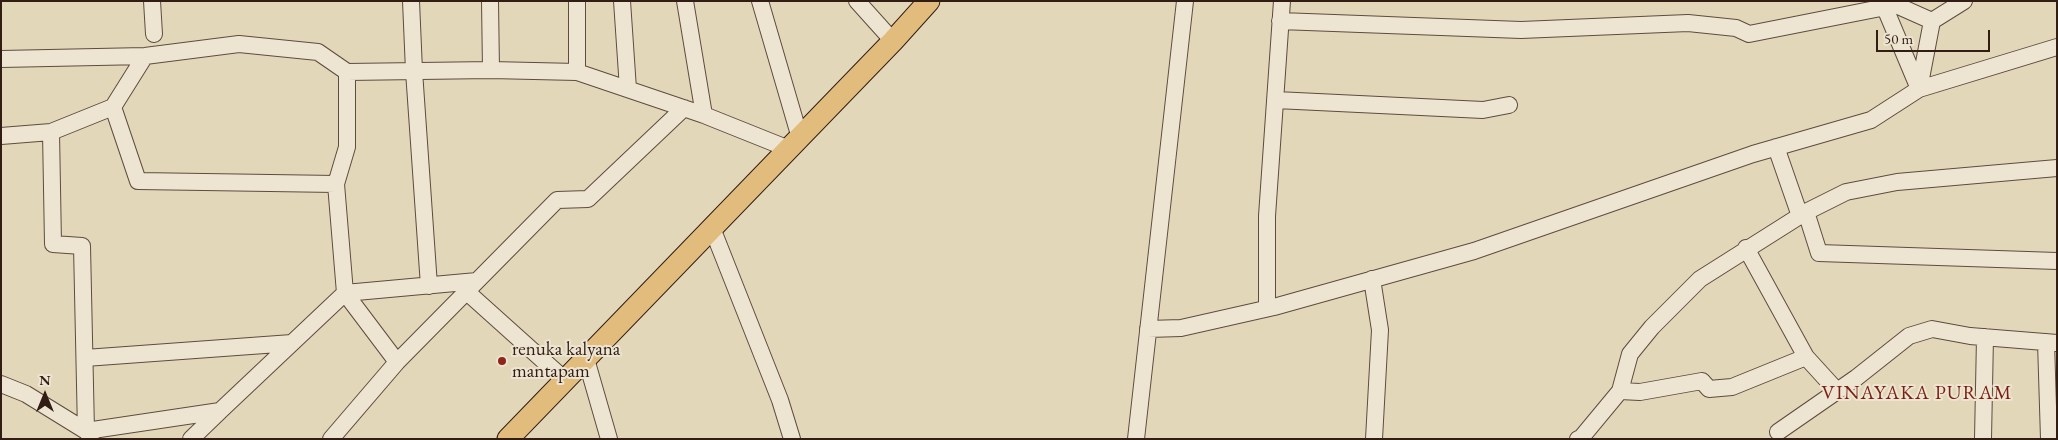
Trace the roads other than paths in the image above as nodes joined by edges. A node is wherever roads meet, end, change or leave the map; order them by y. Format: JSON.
{"nodes":[{"id":1,"x":152,"y":1,"type":"edge"},
{"id":2,"x":411,"y":1,"type":"edge"},
{"id":3,"x":490,"y":1,"type":"edge"},
{"id":4,"x":577,"y":1,"type":"edge"},
{"id":5,"x":622,"y":1,"type":"edge"},
{"id":6,"x":685,"y":1,"type":"edge"},
{"id":7,"x":760,"y":1,"type":"edge"},
{"id":8,"x":857,"y":1,"type":"edge"},
{"id":9,"x":928,"y":1,"type":"edge"},
{"id":10,"x":1185,"y":1,"type":"edge"},
{"id":11,"x":1282,"y":1,"type":"edge"},
{"id":12,"x":1964,"y":1,"type":"edge"},
{"id":13,"x":1883,"y":4,"type":"edge"},
{"id":14,"x":1932,"y":20,"type":"junction"},
{"id":15,"x":1280,"y":21,"type":"junction"},
{"id":16,"x":154,"y":34,"type":"dead end"},
{"id":17,"x":893,"y":41,"type":"junction"},
{"id":18,"x":2057,"y":47,"type":"edge"},
{"id":19,"x":145,"y":56,"type":"junction"},
{"id":20,"x":1,"y":59,"type":"edge"},
{"id":21,"x":491,"y":70,"type":"junction"},
{"id":22,"x":414,"y":71,"type":"junction"},
{"id":23,"x":347,"y":72,"type":"junction"},
{"id":24,"x":577,"y":72,"type":"junction"},
{"id":25,"x":628,"y":89,"type":"junction"},
{"id":26,"x":1919,"y":89,"type":"junction"},
{"id":27,"x":1276,"y":100,"type":"junction"},
{"id":28,"x":1509,"y":105,"type":"dead end"},
{"id":29,"x":114,"y":108,"type":"junction"},
{"id":30,"x":684,"y":108,"type":"junction"},
{"id":31,"x":704,"y":115,"type":"junction"},
{"id":32,"x":51,"y":132,"type":"junction"},
{"id":33,"x":1,"y":136,"type":"edge"},
{"id":34,"x":794,"y":143,"type":"junction"},
{"id":35,"x":1776,"y":147,"type":"junction"},
{"id":36,"x":2057,"y":168,"type":"edge"},
{"id":37,"x":336,"y":184,"type":"junction"},
{"id":38,"x":1803,"y":214,"type":"junction"},
{"id":39,"x":712,"y":228,"type":"junction"},
{"id":40,"x":1746,"y":248,"type":"junction"},
{"id":41,"x":2057,"y":262,"type":"edge"},
{"id":42,"x":1372,"y":279,"type":"junction"},
{"id":43,"x":429,"y":286,"type":"junction"},
{"id":44,"x":472,"y":286,"type":"junction"},
{"id":45,"x":345,"y":293,"type":"junction"},
{"id":46,"x":1267,"y":308,"type":"junction"},
{"id":47,"x":1148,"y":329,"type":"junction"},
{"id":48,"x":1986,"y":338,"type":"junction"},
{"id":49,"x":292,"y":343,"type":"junction"},
{"id":50,"x":2052,"y":343,"type":"edge"},
{"id":51,"x":85,"y":358,"type":"junction"},
{"id":52,"x":1806,"y":358,"type":"junction"},
{"id":53,"x":586,"y":359,"type":"junction"},
{"id":54,"x":397,"y":362,"type":"junction"},
{"id":55,"x":565,"y":380,"type":"junction"},
{"id":56,"x":1,"y":384,"type":"edge"},
{"id":57,"x":1620,"y":390,"type":"junction"},
{"id":58,"x":1837,"y":390,"type":"junction"},
{"id":59,"x":220,"y":411,"type":"junction"},
{"id":60,"x":1778,"y":432,"type":"dead end"},
{"id":61,"x":90,"y":435,"type":"edge"},
{"id":62,"x":191,"y":439,"type":"edge"},
{"id":63,"x":332,"y":439,"type":"edge"},
{"id":64,"x":508,"y":439,"type":"edge"},
{"id":65,"x":609,"y":439,"type":"edge"},
{"id":66,"x":792,"y":439,"type":"edge"},
{"id":67,"x":1136,"y":439,"type":"edge"},
{"id":68,"x":1374,"y":439,"type":"edge"},
{"id":69,"x":1578,"y":439,"type":"edge"},
{"id":70,"x":1983,"y":439,"type":"edge"},
{"id":71,"x":2049,"y":439,"type":"edge"}],
"edges":[{"from":1,"to":16,"type":"street"},
{"from":2,"to":22,"type":"street"},
{"from":3,"to":21,"type":"street"},
{"from":4,"to":24,"type":"street"},
{"from":5,"to":25,"type":"street"},
{"from":6,"to":31,"type":"street"},
{"from":7,"to":34,"type":"street"},
{"from":8,"to":17,"type":"street"},
{"from":9,"to":17,"type":"main road"},
{"from":10,"to":47,"type":"street"},
{"from":11,"to":15,"type":"street"},
{"from":12,"to":14,"type":"street"},
{"from":13,"to":14,"type":"street"},
{"from":13,"to":15,"type":"street"},
{"from":13,"to":26,"type":"street"},
{"from":14,"to":26,"type":"street"},
{"from":15,"to":27,"type":"street"},
{"from":17,"to":34,"type":"main road"},
{"from":18,"to":26,"type":"street"},
{"from":19,"to":20,"type":"street"},
{"from":19,"to":23,"type":"street"},
{"from":19,"to":29,"type":"street"},
{"from":21,"to":22,"type":"street"},
{"from":21,"to":24,"type":"street"},
{"from":22,"to":23,"type":"street"},
{"from":22,"to":43,"type":"street"},
{"from":23,"to":37,"type":"street"},
{"from":24,"to":25,"type":"street"},
{"from":25,"to":30,"type":"street"},
{"from":26,"to":35,"type":"street"},
{"from":27,"to":28,"type":"street"},
{"from":27,"to":46,"type":"street"},
{"from":29,"to":32,"type":"street"},
{"from":29,"to":37,"type":"street"},
{"from":30,"to":31,"type":"street"},
{"from":30,"to":44,"type":"street"},
{"from":31,"to":34,"type":"street"},
{"from":32,"to":33,"type":"street"},
{"from":32,"to":51,"type":"street"},
{"from":34,"to":39,"type":"main road"},
{"from":35,"to":38,"type":"street"},
{"from":35,"to":42,"type":"street"},
{"from":36,"to":38,"type":"street"},
{"from":37,"to":45,"type":"street"},
{"from":38,"to":40,"type":"street"},
{"from":38,"to":41,"type":"street"},
{"from":39,"to":53,"type":"main road"},
{"from":39,"to":66,"type":"street"},
{"from":40,"to":52,"type":"street"},
{"from":40,"to":57,"type":"street"},
{"from":42,"to":46,"type":"street"},
{"from":42,"to":68,"type":"street"},
{"from":43,"to":44,"type":"street"},
{"from":43,"to":45,"type":"street"},
{"from":44,"to":54,"type":"street"},
{"from":44,"to":55,"type":"street"},
{"from":45,"to":49,"type":"street"},
{"from":45,"to":54,"type":"street"},
{"from":46,"to":47,"type":"street"},
{"from":47,"to":67,"type":"street"},
{"from":48,"to":50,"type":"street"},
{"from":48,"to":58,"type":"street"},
{"from":48,"to":70,"type":"street"},
{"from":49,"to":51,"type":"street"},
{"from":49,"to":59,"type":"street"},
{"from":50,"to":71,"type":"street"},
{"from":51,"to":61,"type":"street"},
{"from":52,"to":57,"type":"street"},
{"from":52,"to":58,"type":"street"},
{"from":53,"to":55,"type":"main road"},
{"from":53,"to":65,"type":"street"},
{"from":54,"to":63,"type":"street"},
{"from":55,"to":64,"type":"main road"},
{"from":56,"to":61,"type":"street"},
{"from":57,"to":69,"type":"street"},
{"from":58,"to":60,"type":"street"},
{"from":59,"to":61,"type":"street"},
{"from":59,"to":62,"type":"street"}]}
